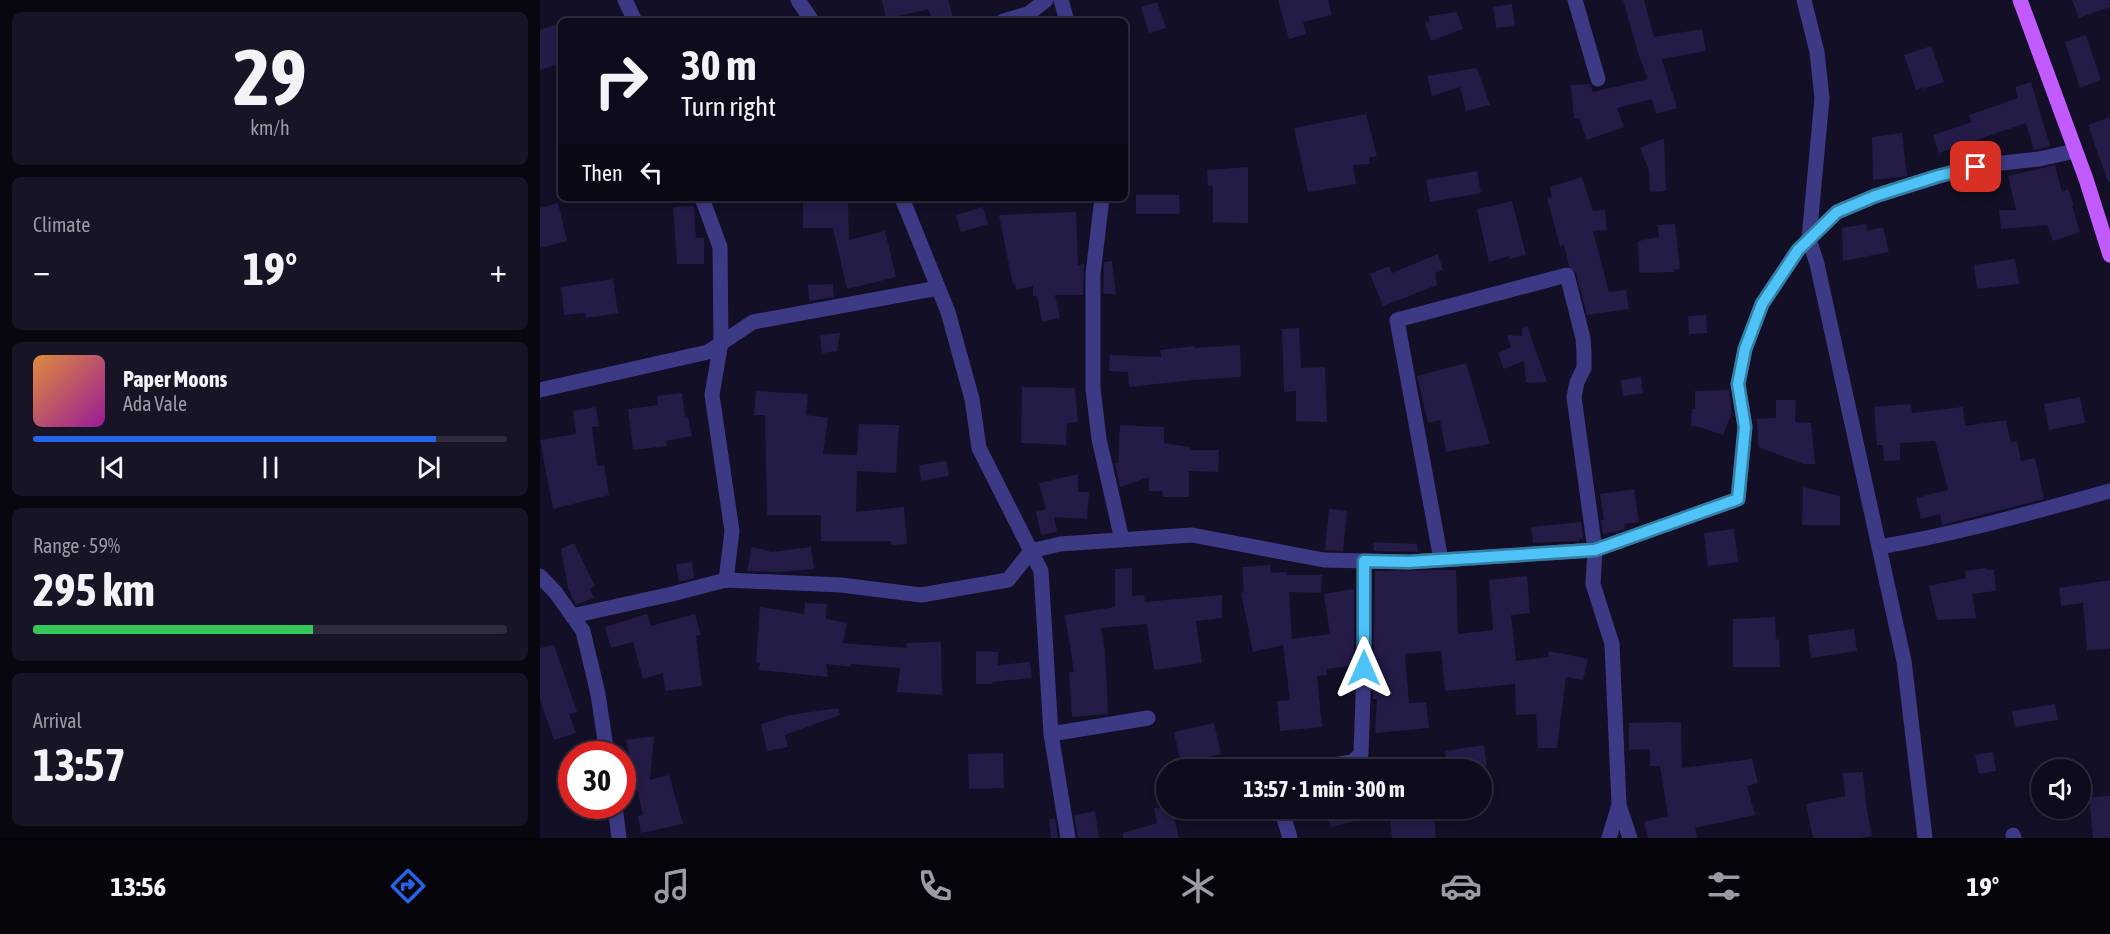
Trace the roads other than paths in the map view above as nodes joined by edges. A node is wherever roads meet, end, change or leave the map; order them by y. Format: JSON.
{"nodes":[{"id":1,"x":625,"y":0,"type":"edge"},
{"id":2,"x":798,"y":0,"type":"edge"},
{"id":3,"x":1046,"y":0,"type":"edge"},
{"id":4,"x":1061,"y":0,"type":"edge"},
{"id":5,"x":1575,"y":0,"type":"edge"},
{"id":6,"x":1804,"y":0,"type":"edge"},
{"id":7,"x":2020,"y":0,"type":"edge"},
{"id":8,"x":634,"y":18,"type":"edge"},
{"id":9,"x":810,"y":18,"type":"edge"},
{"id":10,"x":1014,"y":18,"type":"edge"},
{"id":11,"x":1066,"y":18,"type":"edge"},
{"id":12,"x":1598,"y":79,"type":"dead end"},
{"id":13,"x":2075,"y":151,"type":"junction"},
{"id":14,"x":703,"y":201,"type":"edge"},
{"id":15,"x":903,"y":201,"type":"edge"},
{"id":16,"x":1102,"y":201,"type":"edge"},
{"id":17,"x":1809,"y":238,"type":"junction"},
{"id":18,"x":2108,"y":238,"type":"edge"},
{"id":19,"x":2110,"y":255,"type":"edge"},
{"id":20,"x":938,"y":288,"type":"junction"},
{"id":21,"x":722,"y":342,"type":"junction"},
{"id":22,"x":540,"y":390,"type":"edge"},
{"id":23,"x":2110,"y":491,"type":"edge"},
{"id":24,"x":1122,"y":540,"type":"junction"},
{"id":25,"x":1879,"y":547,"type":"junction"},
{"id":26,"x":1595,"y":550,"type":"junction"},
{"id":27,"x":1031,"y":551,"type":"junction"},
{"id":28,"x":1441,"y":560,"type":"junction"},
{"id":29,"x":1364,"y":561,"type":"junction"},
{"id":30,"x":540,"y":576,"type":"edge"},
{"id":31,"x":726,"y":580,"type":"junction"},
{"id":32,"x":572,"y":616,"type":"junction"},
{"id":33,"x":1148,"y":718,"type":"dead end"},
{"id":34,"x":1051,"y":734,"type":"junction"},
{"id":35,"x":605,"y":741,"type":"edge"},
{"id":36,"x":1355,"y":759,"type":"edge"},
{"id":37,"x":1619,"y":805,"type":"junction"},
{"id":38,"x":617,"y":819,"type":"edge"},
{"id":39,"x":1284,"y":819,"type":"edge"},
{"id":40,"x":620,"y":838,"type":"edge"},
{"id":41,"x":1068,"y":838,"type":"edge"},
{"id":42,"x":1290,"y":838,"type":"edge"},
{"id":43,"x":1609,"y":838,"type":"edge"},
{"id":44,"x":1630,"y":838,"type":"edge"},
{"id":45,"x":1926,"y":838,"type":"edge"}],
"edges":[{"from":1,"to":8,"type":"street"},
{"from":2,"to":9,"type":"street"},
{"from":3,"to":10,"type":"street"},
{"from":4,"to":11,"type":"street"},
{"from":5,"to":12,"type":"street"},
{"from":6,"to":17,"type":"street"},
{"from":7,"to":13,"type":"main road"},
{"from":13,"to":17,"type":"street"},
{"from":13,"to":18,"type":"main road"},
{"from":14,"to":21,"type":"street"},
{"from":15,"to":20,"type":"street"},
{"from":16,"to":24,"type":"street"},
{"from":17,"to":25,"type":"street"},
{"from":17,"to":26,"type":"street"},
{"from":18,"to":19,"type":"main road"},
{"from":20,"to":21,"type":"street"},
{"from":20,"to":27,"type":"street"},
{"from":21,"to":22,"type":"street"},
{"from":21,"to":31,"type":"street"},
{"from":23,"to":25,"type":"street"},
{"from":24,"to":27,"type":"street"},
{"from":24,"to":29,"type":"street"},
{"from":25,"to":45,"type":"street"},
{"from":26,"to":28,"type":"street"},
{"from":26,"to":28,"type":"street"},
{"from":26,"to":37,"type":"street"},
{"from":27,"to":31,"type":"street"},
{"from":27,"to":34,"type":"street"},
{"from":28,"to":29,"type":"street"},
{"from":29,"to":36,"type":"street"},
{"from":30,"to":32,"type":"street"},
{"from":31,"to":32,"type":"street"},
{"from":32,"to":35,"type":"street"},
{"from":33,"to":34,"type":"street"},
{"from":34,"to":41,"type":"street"},
{"from":37,"to":43,"type":"street"},
{"from":37,"to":44,"type":"street"},
{"from":38,"to":40,"type":"street"},
{"from":39,"to":42,"type":"street"}]}
